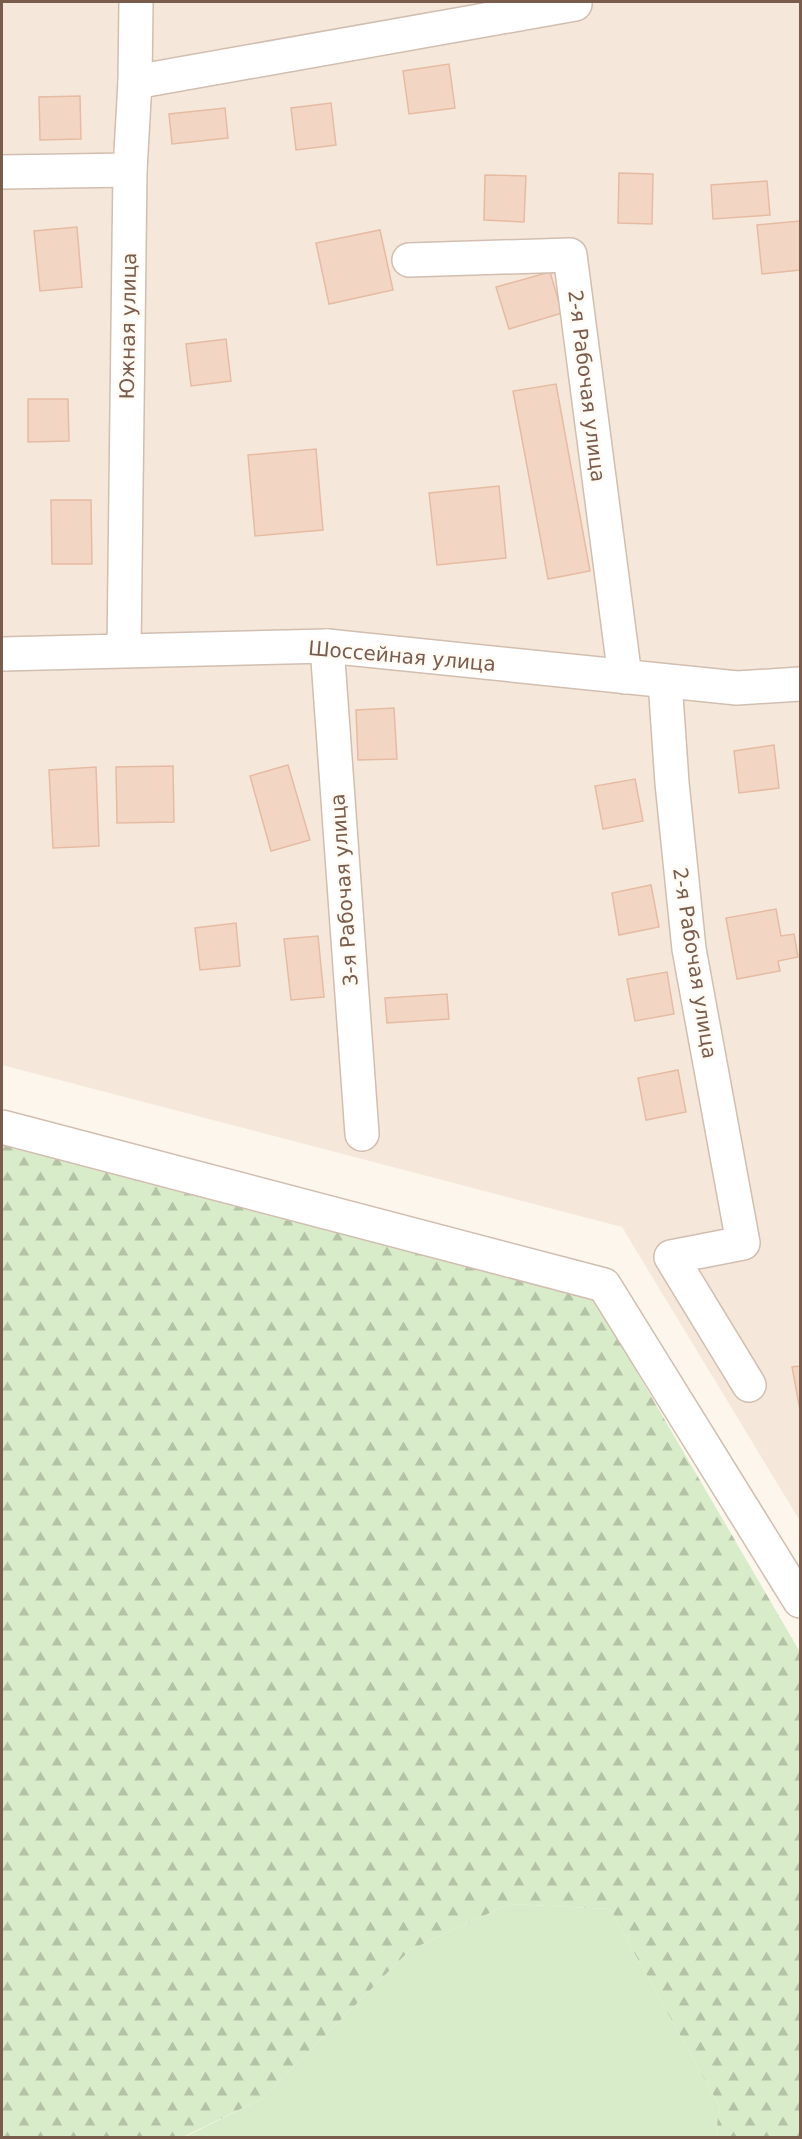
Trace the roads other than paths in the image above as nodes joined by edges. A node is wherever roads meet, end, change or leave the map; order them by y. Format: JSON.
{"nodes":[{"id":1,"x":136,"y":2,"type":"edge"},
{"id":2,"x":575,"y":4,"type":"dead end"},
{"id":3,"x":135,"y":82,"type":"junction"},
{"id":4,"x":130,"y":170,"type":"junction"},
{"id":5,"x":2,"y":172,"type":"edge"},
{"id":6,"x":409,"y":260,"type":"dead end"},
{"id":7,"x":327,"y":646,"type":"junction"},
{"id":8,"x":124,"y":650,"type":"junction"},
{"id":9,"x":2,"y":654,"type":"edge"},
{"id":10,"x":625,"y":677,"type":"junction"},
{"id":11,"x":665,"y":681,"type":"junction"},
{"id":12,"x":801,"y":684,"type":"edge"},
{"id":13,"x":2,"y":1127,"type":"edge"},
{"id":14,"x":362,"y":1134,"type":"dead end"},
{"id":15,"x":748,"y":1385,"type":"dead end"},
{"id":16,"x":801,"y":1601,"type":"edge"}],
"edges":[{"from":1,"to":3,"type":"street","name":"Южная улица"},
{"from":2,"to":3,"type":"street"},
{"from":3,"to":4,"type":"street","name":"Южная улица"},
{"from":4,"to":5,"type":"street"},
{"from":4,"to":8,"type":"street","name":"Южная улица"},
{"from":6,"to":10,"type":"street","name":"2-я Рабочая улица"},
{"from":7,"to":8,"type":"street","name":"Шоссейная улица"},
{"from":7,"to":10,"type":"street","name":"Шоссейная улица"},
{"from":7,"to":14,"type":"street","name":"3-я Рабочая улица"},
{"from":8,"to":9,"type":"street","name":"Шоссейная улица"},
{"from":10,"to":11,"type":"street","name":"Шоссейная улица"},
{"from":11,"to":12,"type":"street","name":"Шоссейная улица"},
{"from":11,"to":15,"type":"street","name":"2-я Рабочая улица"},
{"from":13,"to":16,"type":"street"}]}
